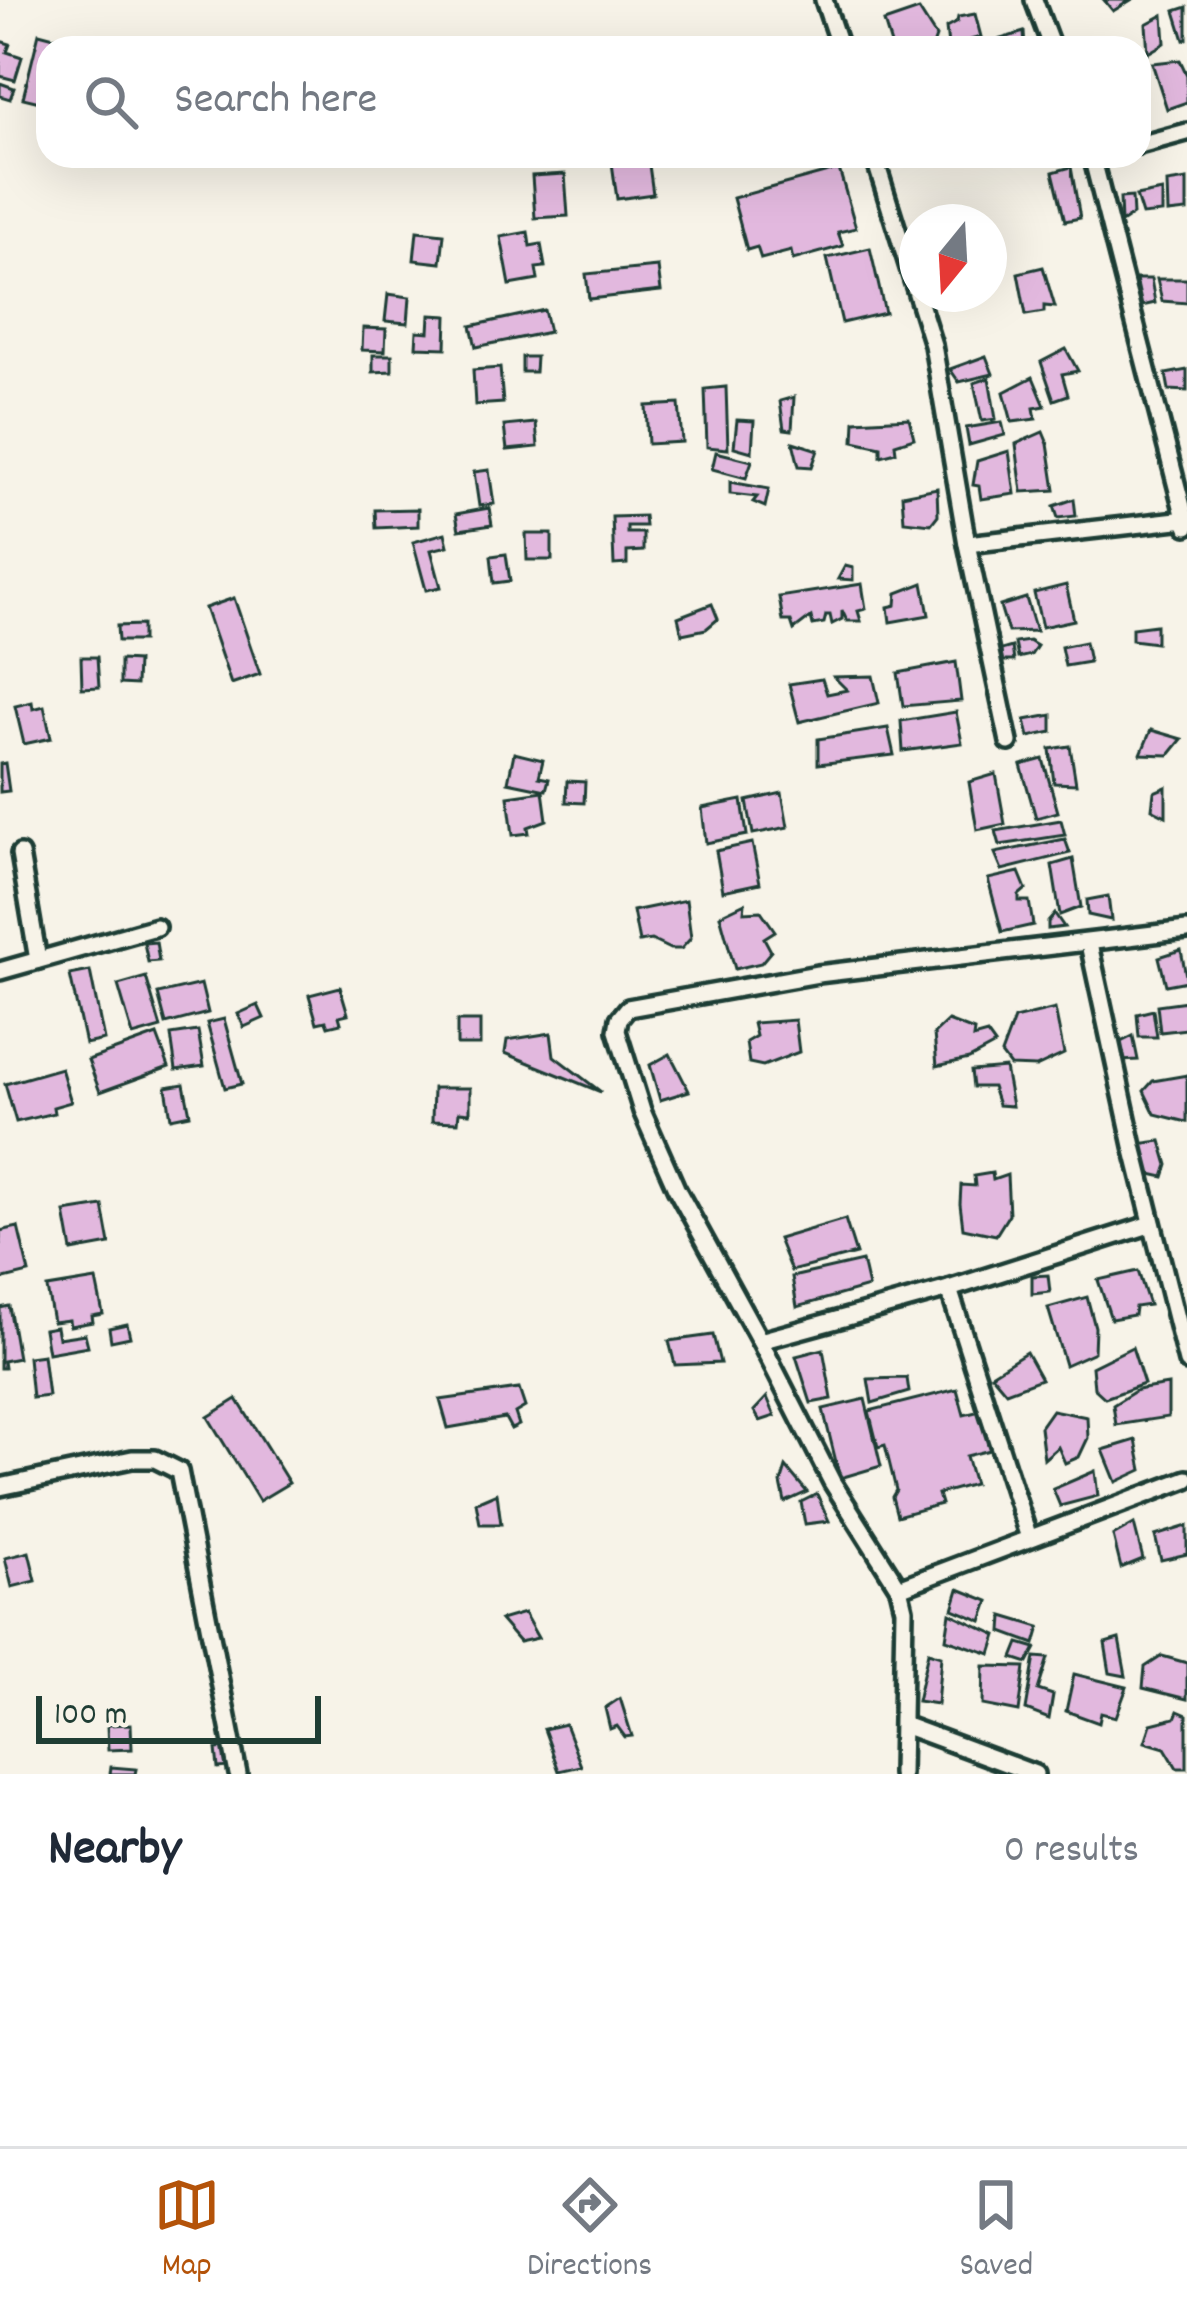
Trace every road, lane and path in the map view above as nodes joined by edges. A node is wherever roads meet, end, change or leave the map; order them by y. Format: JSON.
{"nodes":[{"id":1,"x":824,"y":0,"type":"edge"},
{"id":2,"x":1034,"y":0,"type":"edge"},
{"id":3,"x":835,"y":36,"type":"edge"},
{"id":4,"x":1048,"y":36,"type":"edge"},
{"id":5,"x":1187,"y":132,"type":"edge"},
{"id":6,"x":1151,"y":142,"type":"edge"},
{"id":7,"x":878,"y":168,"type":"edge"},
{"id":8,"x":1095,"y":168,"type":"edge"},
{"id":9,"x":1186,"y":522,"type":"edge"},
{"id":10,"x":967,"y":544,"type":"junction"},
{"id":11,"x":1009,"y":742,"type":"dead end"},
{"id":12,"x":20,"y":854,"type":"dead end"},
{"id":13,"x":155,"y":928,"type":"dead end"},
{"id":14,"x":1187,"y":931,"type":"edge"},
{"id":15,"x":1089,"y":944,"type":"junction"},
{"id":16,"x":38,"y":960,"type":"junction"},
{"id":17,"x":0,"y":971,"type":"edge"},
{"id":18,"x":1152,"y":1223,"type":"junction"},
{"id":19,"x":949,"y":1288,"type":"junction"},
{"id":20,"x":760,"y":1341,"type":"junction"},
{"id":21,"x":1187,"y":1362,"type":"edge"},
{"id":22,"x":1187,"y":1479,"type":"edge"},
{"id":23,"x":0,"y":1487,"type":"edge"},
{"id":24,"x":1029,"y":1538,"type":"junction"},
{"id":25,"x":898,"y":1588,"type":"junction"},
{"id":26,"x":903,"y":1725,"type":"junction"},
{"id":27,"x":238,"y":1774,"type":"edge"},
{"id":28,"x":902,"y":1774,"type":"edge"},
{"id":29,"x":1035,"y":1774,"type":"edge"}],
"edges":[{"from":1,"to":3,"type":"street"},
{"from":2,"to":4,"type":"street"},
{"from":5,"to":6,"type":"street"},
{"from":7,"to":10,"type":"street"},
{"from":8,"to":9,"type":"street"},
{"from":9,"to":10,"type":"street"},
{"from":10,"to":11,"type":"street"},
{"from":12,"to":16,"type":"street"},
{"from":13,"to":16,"type":"street"},
{"from":14,"to":15,"type":"street"},
{"from":15,"to":18,"type":"street"},
{"from":15,"to":20,"type":"street"},
{"from":16,"to":17,"type":"street"},
{"from":18,"to":19,"type":"street"},
{"from":18,"to":21,"type":"street"},
{"from":19,"to":20,"type":"street"},
{"from":19,"to":24,"type":"street"},
{"from":20,"to":25,"type":"street"},
{"from":22,"to":24,"type":"street"},
{"from":23,"to":27,"type":"street"},
{"from":24,"to":25,"type":"street"},
{"from":25,"to":26,"type":"street"},
{"from":26,"to":28,"type":"street"},
{"from":26,"to":29,"type":"street"}]}
